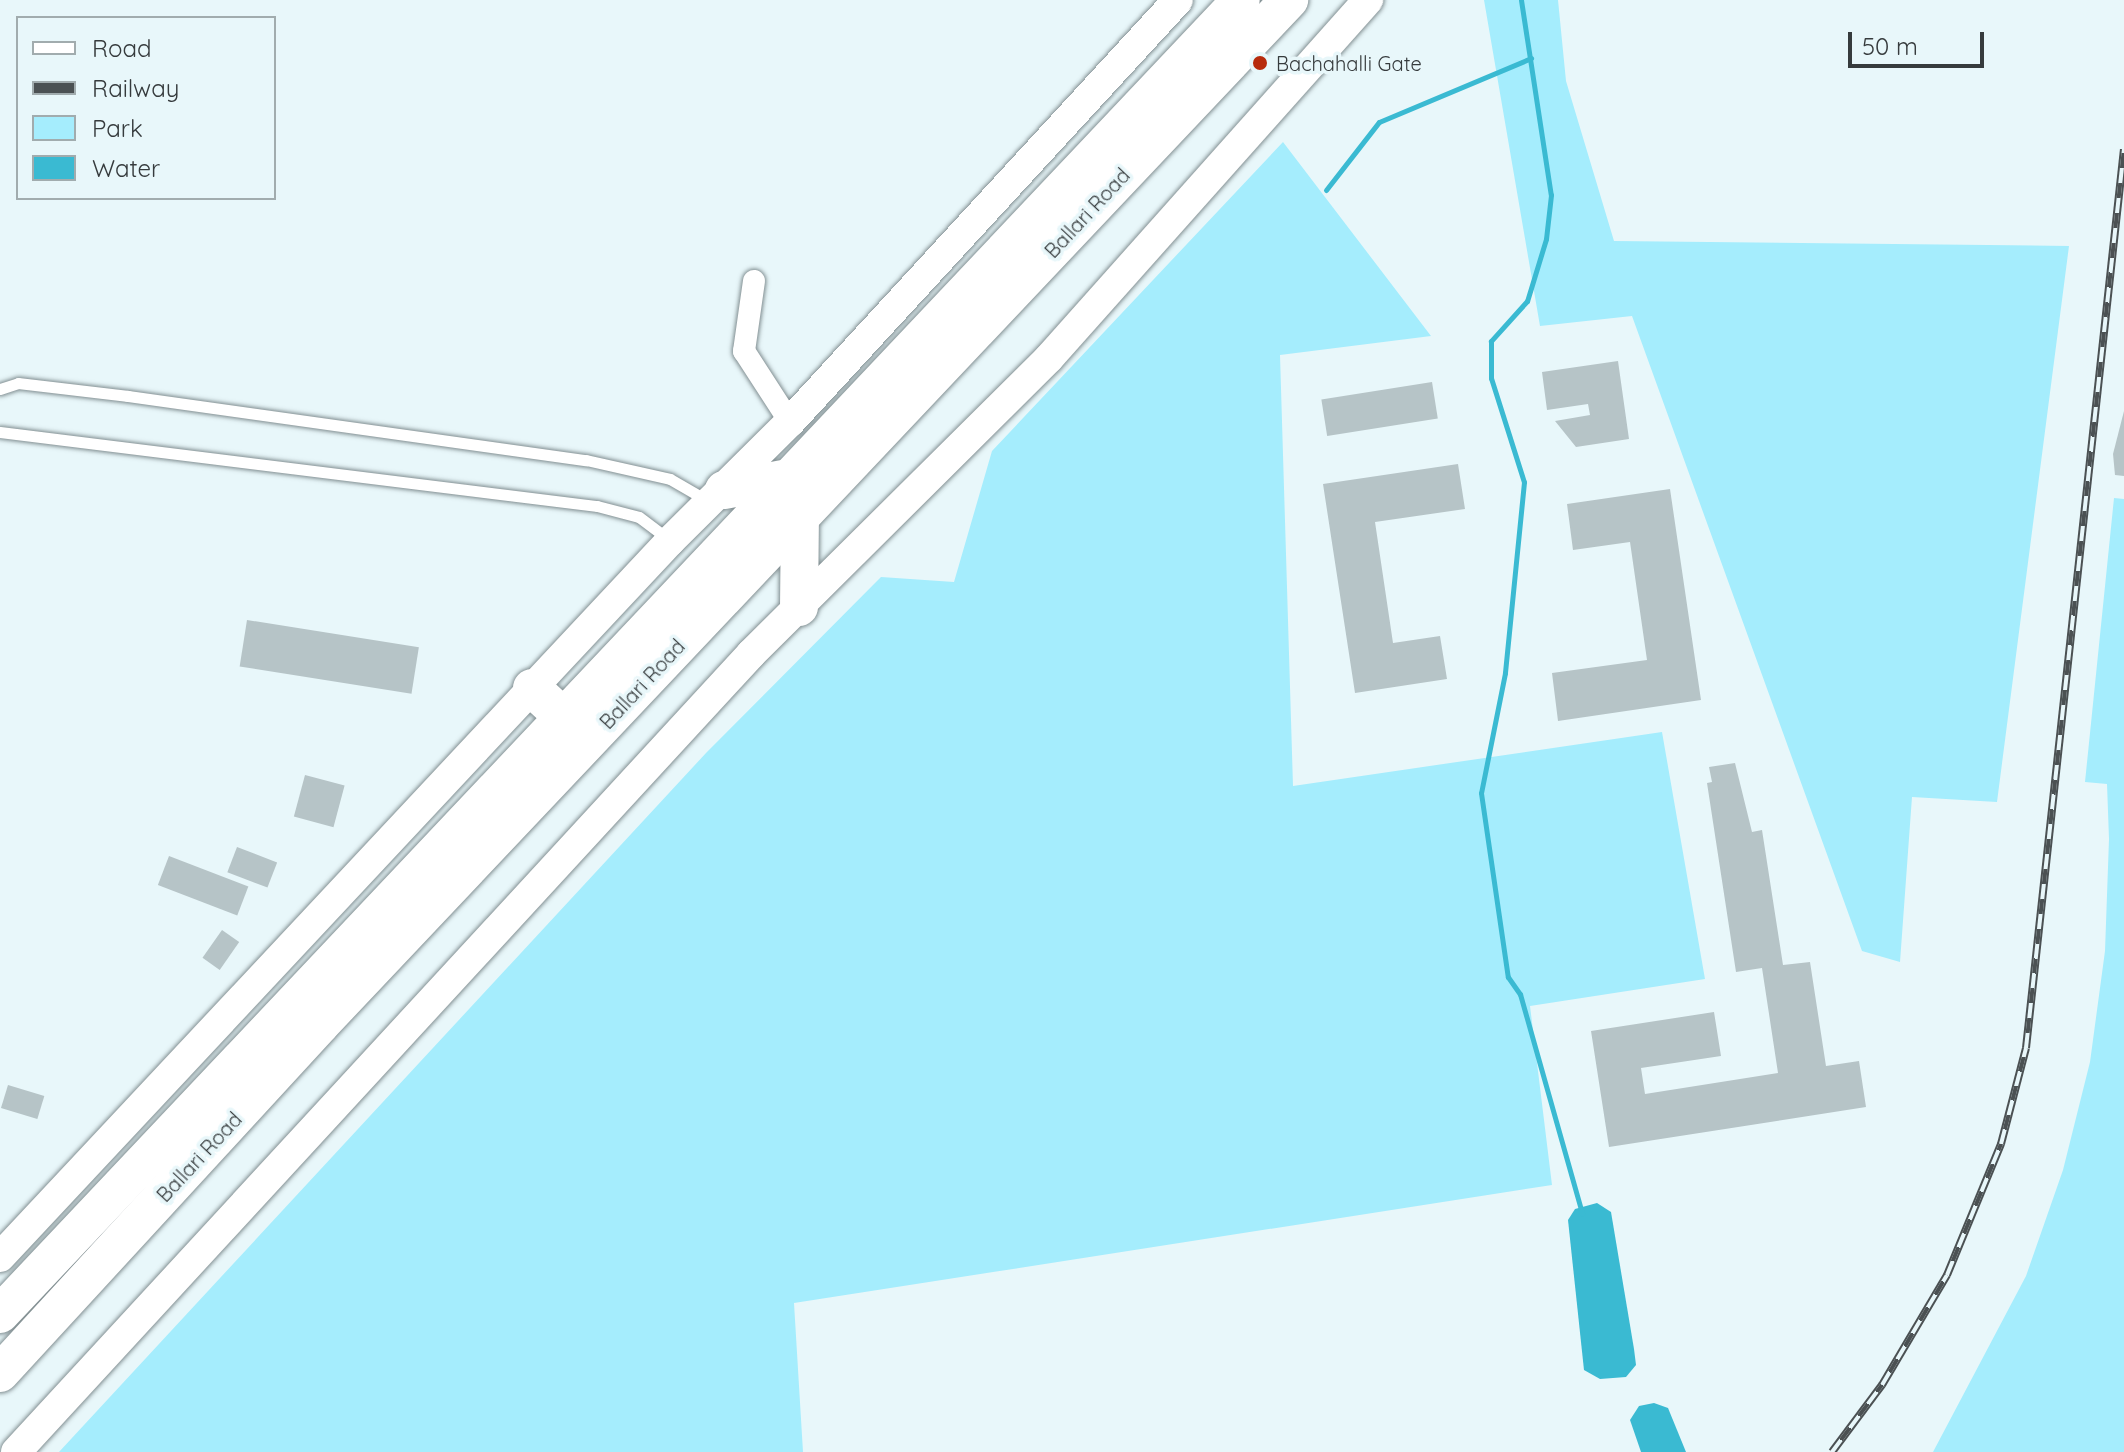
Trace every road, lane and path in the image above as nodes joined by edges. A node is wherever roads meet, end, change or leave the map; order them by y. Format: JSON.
{"nodes":[{"id":1,"x":1178,"y":0,"type":"edge"},
{"id":2,"x":1241,"y":0,"type":"edge"},
{"id":3,"x":1289,"y":0,"type":"edge"},
{"id":4,"x":1368,"y":0,"type":"edge"},
{"id":5,"x":754,"y":281,"type":"dead end"},
{"id":6,"x":0,"y":389,"type":"edge"},
{"id":7,"x":790,"y":422,"type":"junction"},
{"id":8,"x":0,"y":432,"type":"edge"},
{"id":9,"x":782,"y":479,"type":"junction"},
{"id":10,"x":718,"y":497,"type":"junction"},
{"id":11,"x":800,"y":516,"type":"junction"},
{"id":12,"x":670,"y":541,"type":"junction"},
{"id":13,"x":799,"y":607,"type":"junction"},
{"id":14,"x":532,"y":688,"type":"junction"},
{"id":15,"x":562,"y":716,"type":"junction"},
{"id":16,"x":0,"y":1257,"type":"edge"},
{"id":17,"x":0,"y":1314,"type":"edge"},
{"id":18,"x":0,"y":1373,"type":"edge"},
{"id":19,"x":16,"y":1452,"type":"edge"}],
"edges":[{"from":1,"to":7,"type":"street"},
{"from":2,"to":9,"type":"highway","name":"Ballari Road"},
{"from":3,"to":11,"type":"highway","name":"Ballari Road"},
{"from":4,"to":13,"type":"street"},
{"from":5,"to":7,"type":"street"},
{"from":6,"to":10,"type":"lane"},
{"from":7,"to":10,"type":"street"},
{"from":8,"to":12,"type":"lane"},
{"from":9,"to":10,"type":"highway"},
{"from":9,"to":15,"type":"highway","name":"Ballari Road"},
{"from":10,"to":12,"type":"street"},
{"from":11,"to":13,"type":"highway"},
{"from":11,"to":18,"type":"highway","name":"Ballari Road"},
{"from":12,"to":14,"type":"street"},
{"from":13,"to":19,"type":"street"},
{"from":14,"to":15,"type":"highway"},
{"from":14,"to":16,"type":"street"},
{"from":15,"to":17,"type":"highway","name":"Ballari Road"}]}
